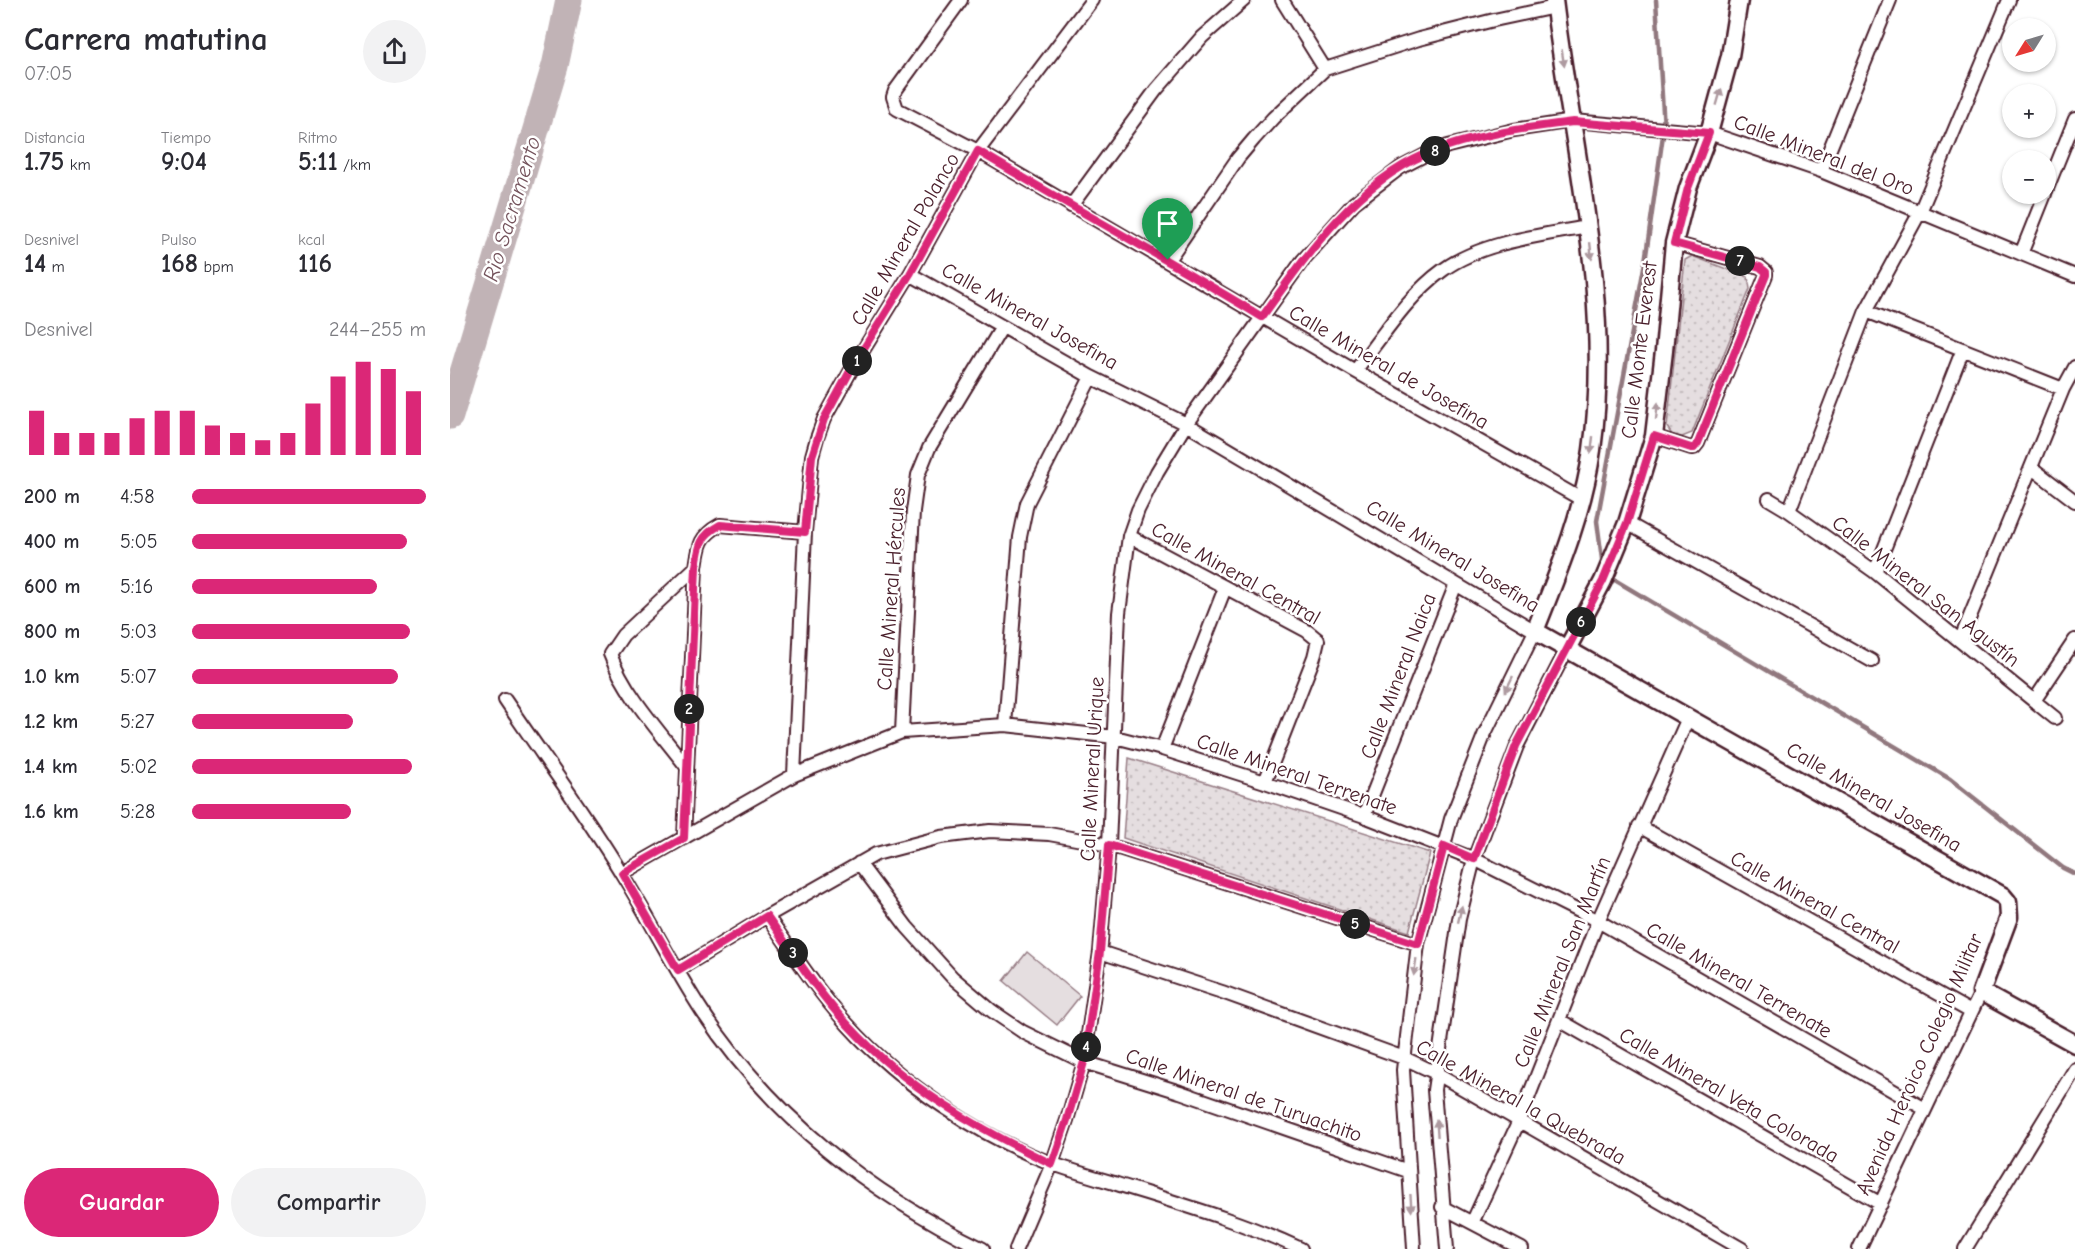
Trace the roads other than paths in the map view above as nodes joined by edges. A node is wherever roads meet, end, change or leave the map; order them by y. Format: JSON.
{"nodes":[{"id":1,"x":961,"y":0,"type":"edge"},
{"id":2,"x":1092,"y":0,"type":"edge"},
{"id":3,"x":1244,"y":0,"type":"edge"},
{"id":4,"x":1282,"y":0,"type":"edge"},
{"id":5,"x":1890,"y":0,"type":"edge"},
{"id":6,"x":2009,"y":0,"type":"edge"},
{"id":7,"x":1743,"y":2,"type":"edge"},
{"id":8,"x":1555,"y":4,"type":"edge"},
{"id":9,"x":1325,"y":69,"type":"junction"},
{"id":10,"x":2075,"y":119,"type":"edge"},
{"id":11,"x":1573,"y":122,"type":"junction"},
{"id":12,"x":1709,"y":133,"type":"junction"},
{"id":13,"x":978,"y":151,"type":"junction"},
{"id":14,"x":2056,"y":167,"type":"edge"},
{"id":15,"x":1821,"y":171,"type":"junction"},
{"id":16,"x":2041,"y":204,"type":"edge"},
{"id":17,"x":1071,"y":206,"type":"junction"},
{"id":18,"x":1920,"y":212,"type":"junction"},
{"id":19,"x":1588,"y":227,"type":"junction"},
{"id":20,"x":1674,"y":243,"type":"junction"},
{"id":21,"x":2021,"y":254,"type":"junction"},
{"id":22,"x":1168,"y":260,"type":"junction"},
{"id":23,"x":910,"y":274,"type":"junction"},
{"id":24,"x":2075,"y":276,"type":"edge"},
{"id":25,"x":1866,"y":311,"type":"junction"},
{"id":26,"x":1262,"y":317,"type":"junction"},
{"id":27,"x":1002,"y":327,"type":"junction"},
{"id":28,"x":1964,"y":349,"type":"junction"},
{"id":29,"x":2075,"y":366,"type":"edge"},
{"id":30,"x":1355,"y":371,"type":"junction"},
{"id":31,"x":1091,"y":377,"type":"junction"},
{"id":32,"x":2063,"y":389,"type":"junction"},
{"id":33,"x":1186,"y":424,"type":"junction"},
{"id":34,"x":1654,"y":436,"type":"junction"},
{"id":35,"x":2032,"y":468,"type":"junction"},
{"id":36,"x":1581,"y":499,"type":"junction"},
{"id":37,"x":1769,"y":499,"type":"dead end"},
{"id":38,"x":2075,"y":501,"type":"edge"},
{"id":39,"x":1789,"y":511,"type":"junction"},
{"id":40,"x":1627,"y":523,"type":"junction"},
{"id":41,"x":805,"y":532,"type":"junction"},
{"id":42,"x":1130,"y":536,"type":"junction"},
{"id":43,"x":696,"y":567,"type":"junction"},
{"id":44,"x":1875,"y":572,"type":"junction"},
{"id":45,"x":1456,"y":584,"type":"junction"},
{"id":46,"x":1225,"y":588,"type":"junction"},
{"id":47,"x":1535,"y":631,"type":"junction"},
{"id":48,"x":2075,"y":640,"type":"edge"},
{"id":49,"x":1960,"y":641,"type":"junction"},
{"id":50,"x":1567,"y":649,"type":"junction"},
{"id":51,"x":1872,"y":661,"type":"dead end"},
{"id":52,"x":505,"y":700,"type":"dead end"},
{"id":53,"x":2034,"y":700,"type":"junction"},
{"id":54,"x":1688,"y":718,"type":"junction"},
{"id":55,"x":2055,"y":718,"type":"dead end"},
{"id":56,"x":1005,"y":725,"type":"junction"},
{"id":57,"x":903,"y":732,"type":"junction"},
{"id":58,"x":1114,"y":737,"type":"junction"},
{"id":59,"x":1162,"y":749,"type":"junction"},
{"id":60,"x":686,"y":766,"type":"junction"},
{"id":61,"x":794,"y":775,"type":"junction"},
{"id":62,"x":1265,"y":782,"type":"junction"},
{"id":63,"x":1364,"y":816,"type":"junction"},
{"id":64,"x":1639,"y":826,"type":"junction"},
{"id":65,"x":684,"y":838,"type":"junction"},
{"id":66,"x":1109,"y":845,"type":"junction"},
{"id":67,"x":1444,"y":846,"type":"junction"},
{"id":68,"x":1474,"y":859,"type":"junction"},
{"id":69,"x":859,"y":863,"type":"junction"},
{"id":70,"x":622,"y":873,"type":"junction"},
{"id":71,"x":2003,"y":896,"type":"joint"},
{"id":72,"x":767,"y":916,"type":"junction"},
{"id":73,"x":1598,"y":921,"type":"junction"},
{"id":74,"x":1418,"y":944,"type":"junction"},
{"id":75,"x":1100,"y":952,"type":"junction"},
{"id":76,"x":678,"y":970,"type":"junction"},
{"id":77,"x":1981,"y":992,"type":"junction"},
{"id":78,"x":1971,"y":1012,"type":"junction"},
{"id":79,"x":1558,"y":1020,"type":"junction"},
{"id":80,"x":2075,"y":1044,"type":"edge"},
{"id":81,"x":1404,"y":1058,"type":"junction"},
{"id":82,"x":1084,"y":1062,"type":"junction"},
{"id":83,"x":2075,"y":1070,"type":"edge"},
{"id":84,"x":1436,"y":1073,"type":"junction"},
{"id":85,"x":1925,"y":1109,"type":"junction"},
{"id":86,"x":1519,"y":1122,"type":"junction"},
{"id":87,"x":1052,"y":1164,"type":"junction"},
{"id":88,"x":1408,"y":1171,"type":"junction"},
{"id":89,"x":1881,"y":1204,"type":"junction"},
{"id":90,"x":1442,"y":1207,"type":"junction"},
{"id":91,"x":1473,"y":1221,"type":"junction"},
{"id":92,"x":983,"y":1249,"type":"edge"},
{"id":93,"x":1016,"y":1249,"type":"edge"},
{"id":94,"x":1301,"y":1249,"type":"edge"},
{"id":95,"x":1414,"y":1249,"type":"edge"},
{"id":96,"x":1447,"y":1249,"type":"edge"},
{"id":97,"x":1522,"y":1249,"type":"edge"},
{"id":98,"x":1742,"y":1249,"type":"edge"},
{"id":99,"x":1859,"y":1249,"type":"edge"},
{"id":100,"x":1965,"y":1249,"type":"edge"}],
"edges":[{"from":1,"to":13,"type":"street","name":"Calle Mineral de Josefina"},
{"from":2,"to":13,"type":"street","name":"Calle Mineral Polanco"},
{"from":3,"to":17,"type":"street"},
{"from":4,"to":9,"type":"street"},
{"from":5,"to":15,"type":"street"},
{"from":6,"to":18,"type":"street"},
{"from":12,"to":7,"type":"street","name":"Calle Monte Everest","one_way":true},
{"from":8,"to":9,"type":"street"},
{"from":8,"to":11,"type":"street","name":"Calle Monte Everest","one_way":true},
{"from":9,"to":22,"type":"street"},
{"from":10,"to":14,"type":"street"},
{"from":11,"to":12,"type":"street","name":"Calle Mineral del Oro"},
{"from":11,"to":19,"type":"street","name":"Calle Monte Everest"},
{"from":11,"to":26,"type":"street","name":"Calle Mineral del Oro"},
{"from":12,"to":15,"type":"street","name":"Calle Mineral del Oro"},
{"from":12,"to":20,"type":"street","name":"Calle Monte Everest"},
{"from":13,"to":17,"type":"street","name":"Calle Mineral de Josefina"},
{"from":13,"to":23,"type":"street","name":"Calle Mineral Polanco"},
{"from":15,"to":18,"type":"street","name":"Calle Mineral del Oro"},
{"from":16,"to":21,"type":"street"},
{"from":17,"to":22,"type":"street","name":"Calle Mineral de Josefina"},
{"from":18,"to":21,"type":"street","name":"Calle Mineral del Oro"},
{"from":18,"to":25,"type":"street"},
{"from":19,"to":30,"type":"street"},
{"from":19,"to":36,"type":"street","name":"Calle Monte Everest","one_way":true},
{"from":34,"to":20,"type":"street","name":"Calle Monte Everest","one_way":true},
{"from":20,"to":34,"type":"street"},
{"from":21,"to":24,"type":"street","name":"Calle Mineral del Oro"},
{"from":22,"to":26,"type":"street","name":"Calle Mineral de Josefina"},
{"from":23,"to":27,"type":"street","name":"Calle Mineral Josefina"},
{"from":23,"to":41,"type":"street","name":"Calle Mineral Polanco"},
{"from":25,"to":28,"type":"street"},
{"from":25,"to":39,"type":"street"},
{"from":26,"to":30,"type":"street","name":"Calle Mineral de Josefina"},
{"from":26,"to":33,"type":"street","name":"Calle Mineral Urique"},
{"from":27,"to":31,"type":"street","name":"Calle Mineral Josefina"},
{"from":27,"to":57,"type":"street","name":"Calle Mineral Hércules"},
{"from":28,"to":32,"type":"street"},
{"from":28,"to":44,"type":"street"},
{"from":29,"to":32,"type":"street"},
{"from":30,"to":36,"type":"street","name":"Calle Mineral de Josefina"},
{"from":31,"to":33,"type":"street","name":"Calle Mineral Josefina"},
{"from":31,"to":56,"type":"street"},
{"from":32,"to":35,"type":"street"},
{"from":33,"to":42,"type":"street","name":"Calle Mineral Urique"},
{"from":33,"to":45,"type":"street","name":"Calle Mineral Josefina"},
{"from":34,"to":40,"type":"street","name":"Calle Monte Everest"},
{"from":35,"to":38,"type":"street"},
{"from":35,"to":49,"type":"street"},
{"from":36,"to":47,"type":"street","name":"Calle Monte Everest"},
{"from":37,"to":39,"type":"street","name":"Calle Mineral San Agustín"},
{"from":39,"to":44,"type":"street","name":"Calle Mineral San Agustín"},
{"from":40,"to":50,"type":"street","name":"Calle Monte Everest"},
{"from":40,"to":51,"type":"street"},
{"from":41,"to":43,"type":"street"},
{"from":41,"to":61,"type":"street","name":"Calle Mineral Polanco"},
{"from":42,"to":46,"type":"street","name":"Calle Mineral Central"},
{"from":42,"to":58,"type":"street","name":"Calle Mineral Urique"},
{"from":43,"to":60,"type":"street"},
{"from":43,"to":60,"type":"street"},
{"from":44,"to":49,"type":"street","name":"Calle Mineral San Agustín"},
{"from":45,"to":47,"type":"street","name":"Calle Mineral Josefina"},
{"from":45,"to":63,"type":"street","name":"Calle Mineral Naica"},
{"from":46,"to":59,"type":"street"},
{"from":46,"to":62,"type":"street","name":"Calle Mineral Central"},
{"from":47,"to":50,"type":"street","name":"Calle Mineral Josefina"},
{"from":47,"to":67,"type":"street","name":"Calle Monte Everest","one_way":true},
{"from":48,"to":53,"type":"street"},
{"from":49,"to":53,"type":"street","name":"Calle Mineral San Agustín"},
{"from":50,"to":54,"type":"street","name":"Calle Mineral Josefina"},
{"from":50,"to":68,"type":"street","name":"Calle Monte Everest"},
{"from":52,"to":70,"type":"street"},
{"from":53,"to":55,"type":"street","name":"Calle Mineral San Agustín"},
{"from":54,"to":64,"type":"street","name":"Calle Mineral San Martín"},
{"from":54,"to":71,"type":"street","name":"Calle Mineral Josefina"},
{"from":56,"to":57,"type":"street","name":"Calle Mineral Terrenate"},
{"from":56,"to":58,"type":"street","name":"Calle Mineral Terrenate"},
{"from":57,"to":61,"type":"street","name":"Calle Mineral Terrenate"},
{"from":58,"to":59,"type":"street","name":"Calle Mineral Terrenate"},
{"from":58,"to":66,"type":"street","name":"Calle Mineral Urique"},
{"from":59,"to":62,"type":"street","name":"Calle Mineral Terrenate"},
{"from":60,"to":65,"type":"street"},
{"from":61,"to":65,"type":"street","name":"Calle Mineral Terrenate"},
{"from":62,"to":63,"type":"street","name":"Calle Mineral Terrenate"},
{"from":63,"to":67,"type":"street","name":"Calle Mineral Terrenate"},
{"from":64,"to":73,"type":"street","name":"Calle Mineral San Martín"},
{"from":64,"to":78,"type":"street","name":"Calle Mineral Central"},
{"from":65,"to":70,"type":"street","name":"Calle Mineral Terrenate"},
{"from":66,"to":69,"type":"street"},
{"from":66,"to":74,"type":"street"},
{"from":66,"to":75,"type":"street","name":"Calle Mineral Urique"},
{"from":67,"to":68,"type":"street","name":"Calle Mineral Terrenate"},
{"from":67,"to":74,"type":"street","name":"Calle Monte Everest"},
{"from":68,"to":73,"type":"street","name":"Calle Mineral Terrenate"},
{"from":84,"to":68,"type":"street","name":"Calle Monte Everest","one_way":true},
{"from":69,"to":72,"type":"street"},
{"from":69,"to":82,"type":"street","name":"Calle Mineral de Turuachito"},
{"from":70,"to":76,"type":"street"},
{"from":71,"to":77,"type":"street","name":"Avenida Heroico Colegio Militar"},
{"from":72,"to":76,"type":"street"},
{"from":72,"to":87,"type":"street"},
{"from":73,"to":79,"type":"street","name":"Calle Mineral San Martín"},
{"from":73,"to":85,"type":"street","name":"Calle Mineral Terrenate"},
{"from":74,"to":81,"type":"street","name":"Calle Monte Everest","one_way":true},
{"from":75,"to":81,"type":"street","name":"Calle Mineral la Quebrada"},
{"from":75,"to":82,"type":"street","name":"Calle Mineral Urique"},
{"from":76,"to":92,"type":"street"},
{"from":77,"to":78,"type":"street","name":"Avenida Heroico Colegio Militar"},
{"from":77,"to":80,"type":"street"},
{"from":78,"to":85,"type":"street","name":"Avenida Heroico Colegio Militar"},
{"from":79,"to":86,"type":"street","name":"Calle Mineral San Martín"},
{"from":79,"to":89,"type":"street","name":"Calle Mineral Veta Colorada"},
{"from":81,"to":84,"type":"street","name":"Calle Mineral la Quebrada"},
{"from":81,"to":88,"type":"street","name":"Calle Monte Everest"},
{"from":82,"to":87,"type":"street","name":"Calle Mineral Urique"},
{"from":82,"to":88,"type":"street","name":"Calle Mineral de Turuachito"},
{"from":83,"to":100,"type":"street"},
{"from":84,"to":86,"type":"street","name":"Calle Mineral la Quebrada"},
{"from":90,"to":84,"type":"street","name":"Calle Monte Everest","one_way":true},
{"from":85,"to":89,"type":"street","name":"Avenida Heroico Colegio Militar"},
{"from":86,"to":91,"type":"street","name":"Calle Mineral San Martín"},
{"from":86,"to":98,"type":"street","name":"Calle Mineral la Quebrada"},
{"from":87,"to":93,"type":"street","name":"Calle Mineral Urique"},
{"from":87,"to":94,"type":"street"},
{"from":88,"to":95,"type":"street","name":"Calle Monte Everest","one_way":true},
{"from":89,"to":99,"type":"street","name":"Avenida Heroico Colegio Militar"},
{"from":90,"to":91,"type":"street"},
{"from":90,"to":96,"type":"street","name":"Calle Monte Everest"},
{"from":91,"to":97,"type":"street"}]}
